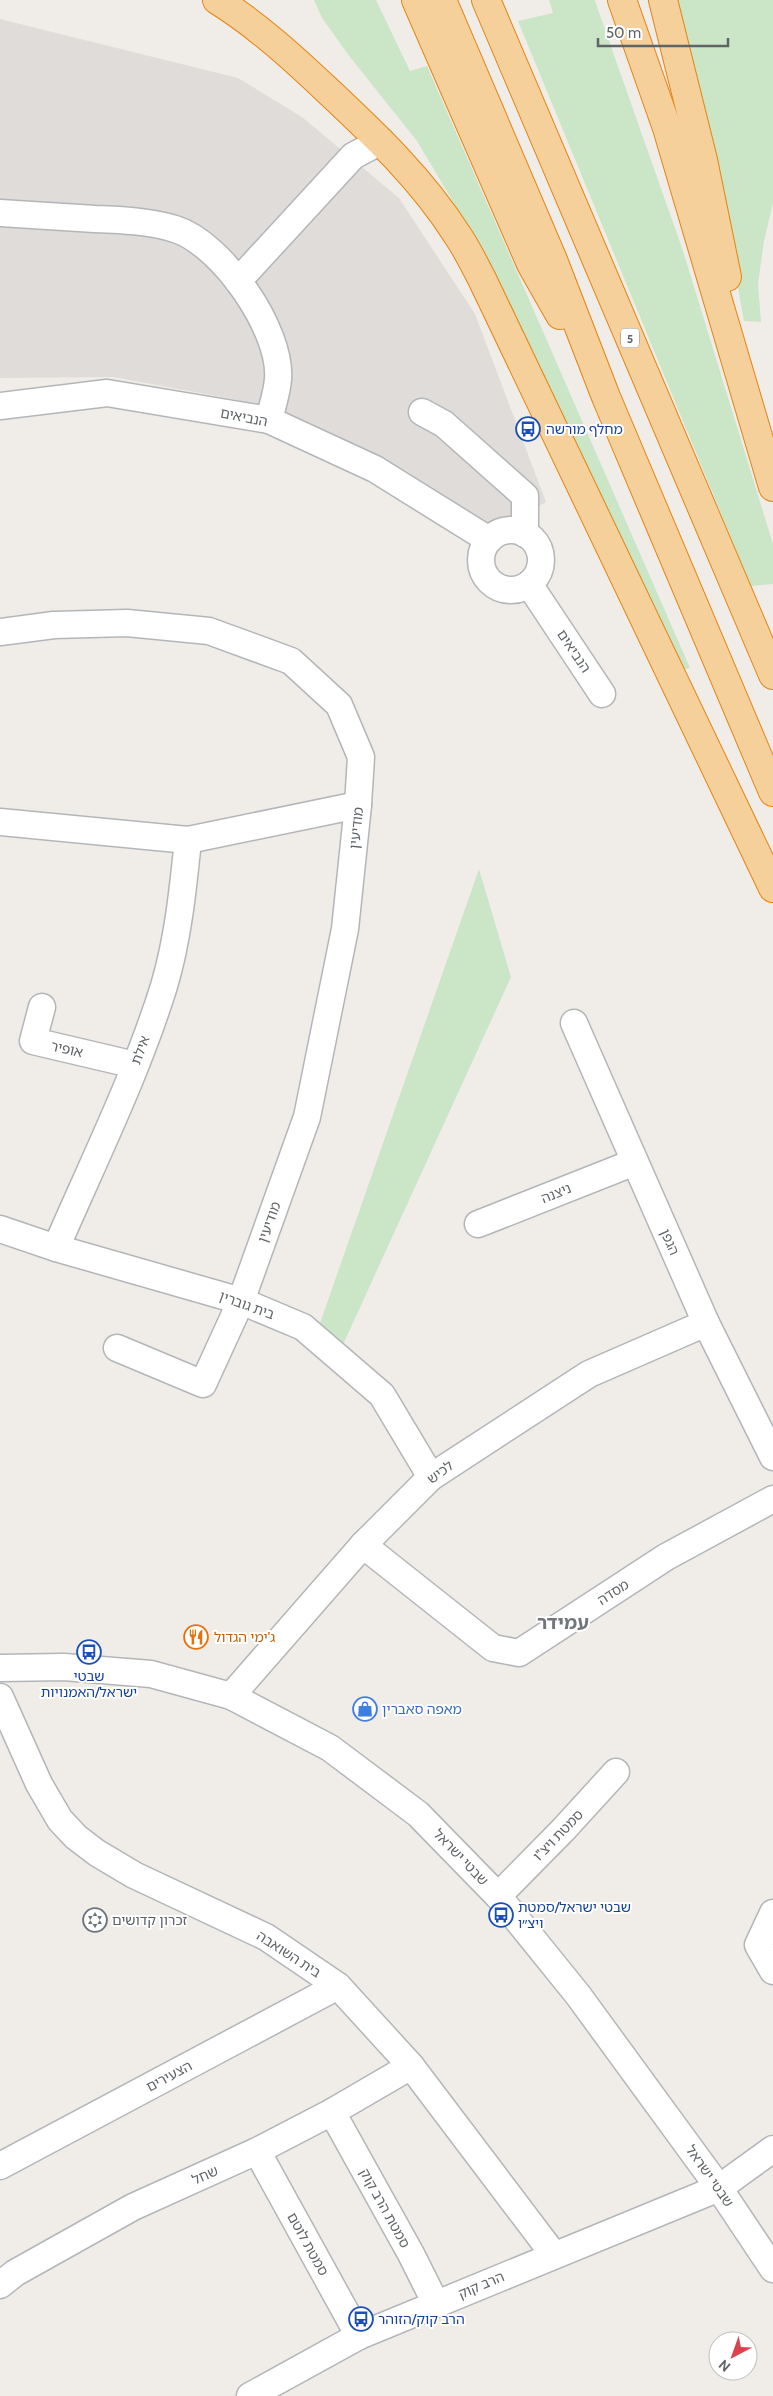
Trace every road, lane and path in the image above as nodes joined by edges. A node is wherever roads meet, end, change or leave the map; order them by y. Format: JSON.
{"nodes":[{"id":1,"x":217,"y":0,"type":"edge"},
{"id":2,"x":416,"y":0,"type":"edge"},
{"id":3,"x":442,"y":0,"type":"edge"},
{"id":4,"x":486,"y":0,"type":"edge"},
{"id":5,"x":622,"y":0,"type":"edge"},
{"id":6,"x":647,"y":0,"type":"edge"},
{"id":7,"x":663,"y":0,"type":"edge"},
{"id":8,"x":381,"y":141,"type":"junction"},
{"id":9,"x":703,"y":160,"type":"junction"},
{"id":10,"x":0,"y":213,"type":"edge"},
{"id":11,"x":238,"y":281,"type":"junction"},
{"id":12,"x":606,"y":397,"type":"junction"},
{"id":13,"x":0,"y":406,"type":"edge"},
{"id":14,"x":422,"y":412,"type":"dead end"},
{"id":15,"x":269,"y":420,"type":"junction"},
{"id":16,"x":758,"y":438,"type":"junction"},
{"id":17,"x":773,"y":487,"type":"edge"},
{"id":18,"x":524,"y":534,"type":"junction"},
{"id":19,"x":488,"y":540,"type":"junction"},
{"id":20,"x":529,"y":584,"type":"junction"},
{"id":21,"x":0,"y":632,"type":"edge"},
{"id":22,"x":773,"y":675,"type":"edge"},
{"id":23,"x":602,"y":694,"type":"dead end"},
{"id":24,"x":773,"y":792,"type":"edge"},
{"id":25,"x":358,"y":805,"type":"junction"},
{"id":26,"x":0,"y":822,"type":"edge"},
{"id":27,"x":188,"y":840,"type":"junction"},
{"id":28,"x":773,"y":888,"type":"edge"},
{"id":29,"x":42,"y":1007,"type":"dead end"},
{"id":30,"x":574,"y":1024,"type":"dead end"},
{"id":31,"x":135,"y":1065,"type":"junction"},
{"id":32,"x":635,"y":1162,"type":"junction"},
{"id":33,"x":478,"y":1224,"type":"dead end"},
{"id":34,"x":0,"y":1229,"type":"edge"},
{"id":35,"x":56,"y":1248,"type":"junction"},
{"id":36,"x":241,"y":1301,"type":"junction"},
{"id":37,"x":706,"y":1323,"type":"junction"},
{"id":38,"x":117,"y":1348,"type":"dead end"},
{"id":39,"x":773,"y":1457,"type":"edge"},
{"id":40,"x":431,"y":1477,"type":"junction"},
{"id":41,"x":773,"y":1499,"type":"edge"},
{"id":42,"x":363,"y":1545,"type":"junction"},
{"id":43,"x":0,"y":1668,"type":"edge"},
{"id":44,"x":231,"y":1696,"type":"junction"},
{"id":45,"x":0,"y":1697,"type":"edge"},
{"id":46,"x":616,"y":1772,"type":"dead end"},
{"id":47,"x":498,"y":1896,"type":"junction"},
{"id":48,"x":773,"y":1914,"type":"edge"},
{"id":49,"x":773,"y":1970,"type":"edge"},
{"id":50,"x":338,"y":1986,"type":"junction"},
{"id":51,"x":411,"y":2066,"type":"junction"},
{"id":52,"x":332,"y":2112,"type":"junction"},
{"id":53,"x":773,"y":2149,"type":"edge"},
{"id":54,"x":257,"y":2151,"type":"junction"},
{"id":55,"x":0,"y":2166,"type":"edge"},
{"id":56,"x":719,"y":2188,"type":"junction"},
{"id":57,"x":554,"y":2255,"type":"junction"},
{"id":58,"x":773,"y":2269,"type":"edge"},
{"id":59,"x":0,"y":2285,"type":"edge"},
{"id":60,"x":436,"y":2304,"type":"junction"},
{"id":61,"x":359,"y":2336,"type":"junction"},
{"id":62,"x":250,"y":2396,"type":"edge"}],
"edges":[{"from":1,"to":8,"type":"highway"},
{"from":2,"to":12,"type":"highway"},
{"from":3,"to":12,"type":"highway"},
{"from":4,"to":22,"type":"highway","number":"5"},
{"from":5,"to":16,"type":"highway"},
{"from":6,"to":9,"type":"highway"},
{"from":7,"to":9,"type":"highway"},
{"from":8,"to":11,"type":"street"},
{"from":8,"to":28,"type":"highway"},
{"from":9,"to":16,"type":"highway"},
{"from":10,"to":11,"type":"street"},
{"from":11,"to":15,"type":"street"},
{"from":12,"to":24,"type":"highway"},
{"from":13,"to":15,"type":"street","name":"הנביאים"},
{"from":14,"to":18,"type":"street"},
{"from":15,"to":19,"type":"street","name":"הנביאים"},
{"from":16,"to":17,"type":"highway"},
{"from":18,"to":19,"type":"street"},
{"from":18,"to":20,"type":"street"},
{"from":19,"to":20,"type":"street"},
{"from":20,"to":23,"type":"street","name":"הנביאים"},
{"from":21,"to":25,"type":"street","name":"מודיעין"},
{"from":25,"to":27,"type":"street"},
{"from":25,"to":36,"type":"street","name":"מודיעין"},
{"from":26,"to":27,"type":"street"},
{"from":27,"to":31,"type":"street","name":"אילת"},
{"from":29,"to":31,"type":"street","name":"אופיר"},
{"from":30,"to":32,"type":"street","name":"הגפן"},
{"from":31,"to":35,"type":"street","name":"אילת"},
{"from":32,"to":33,"type":"street","name":"ניצנה"},
{"from":32,"to":37,"type":"street","name":"הגפן"},
{"from":34,"to":35,"type":"street","name":"בית גוברין"},
{"from":35,"to":36,"type":"street","name":"בית גוברין"},
{"from":36,"to":38,"type":"street","name":"מודיעין"},
{"from":36,"to":40,"type":"street","name":"בית גוברין"},
{"from":37,"to":39,"type":"street","name":"הגפן"},
{"from":37,"to":40,"type":"street","name":"לכיש"},
{"from":40,"to":42,"type":"street","name":"לכיש"},
{"from":41,"to":42,"type":"street","name":"מסדה"},
{"from":42,"to":44,"type":"street","name":"לכיש"},
{"from":43,"to":44,"type":"street","name":"שבטי ישראל"},
{"from":44,"to":47,"type":"street","name":"שבטי ישראל"},
{"from":45,"to":50,"type":"street","name":"בית השואבה"},
{"from":46,"to":47,"type":"street","name":"סמטת ויצ\"ו"},
{"from":47,"to":56,"type":"street","name":"שבטי ישראל"},
{"from":48,"to":49,"type":"street"},
{"from":50,"to":51,"type":"street","name":"בית השואבה"},
{"from":50,"to":55,"type":"street","name":"הצעירים"},
{"from":51,"to":52,"type":"street","name":"שחל"},
{"from":51,"to":57,"type":"street","name":"בית השואבה"},
{"from":52,"to":54,"type":"street","name":"שחל"},
{"from":52,"to":60,"type":"street","name":"סמטת הרב קוק"},
{"from":53,"to":56,"type":"street","name":"הרב קוק"},
{"from":54,"to":59,"type":"street","name":"שחל"},
{"from":54,"to":61,"type":"street","name":"סמטת לוטם"},
{"from":56,"to":57,"type":"street","name":"הרב קוק"},
{"from":56,"to":58,"type":"street","name":"שבטי ישראל"},
{"from":57,"to":60,"type":"street","name":"הרב קוק"},
{"from":60,"to":61,"type":"street","name":"הרב קוק"},
{"from":61,"to":62,"type":"street","name":"הרב קוק"}]}
